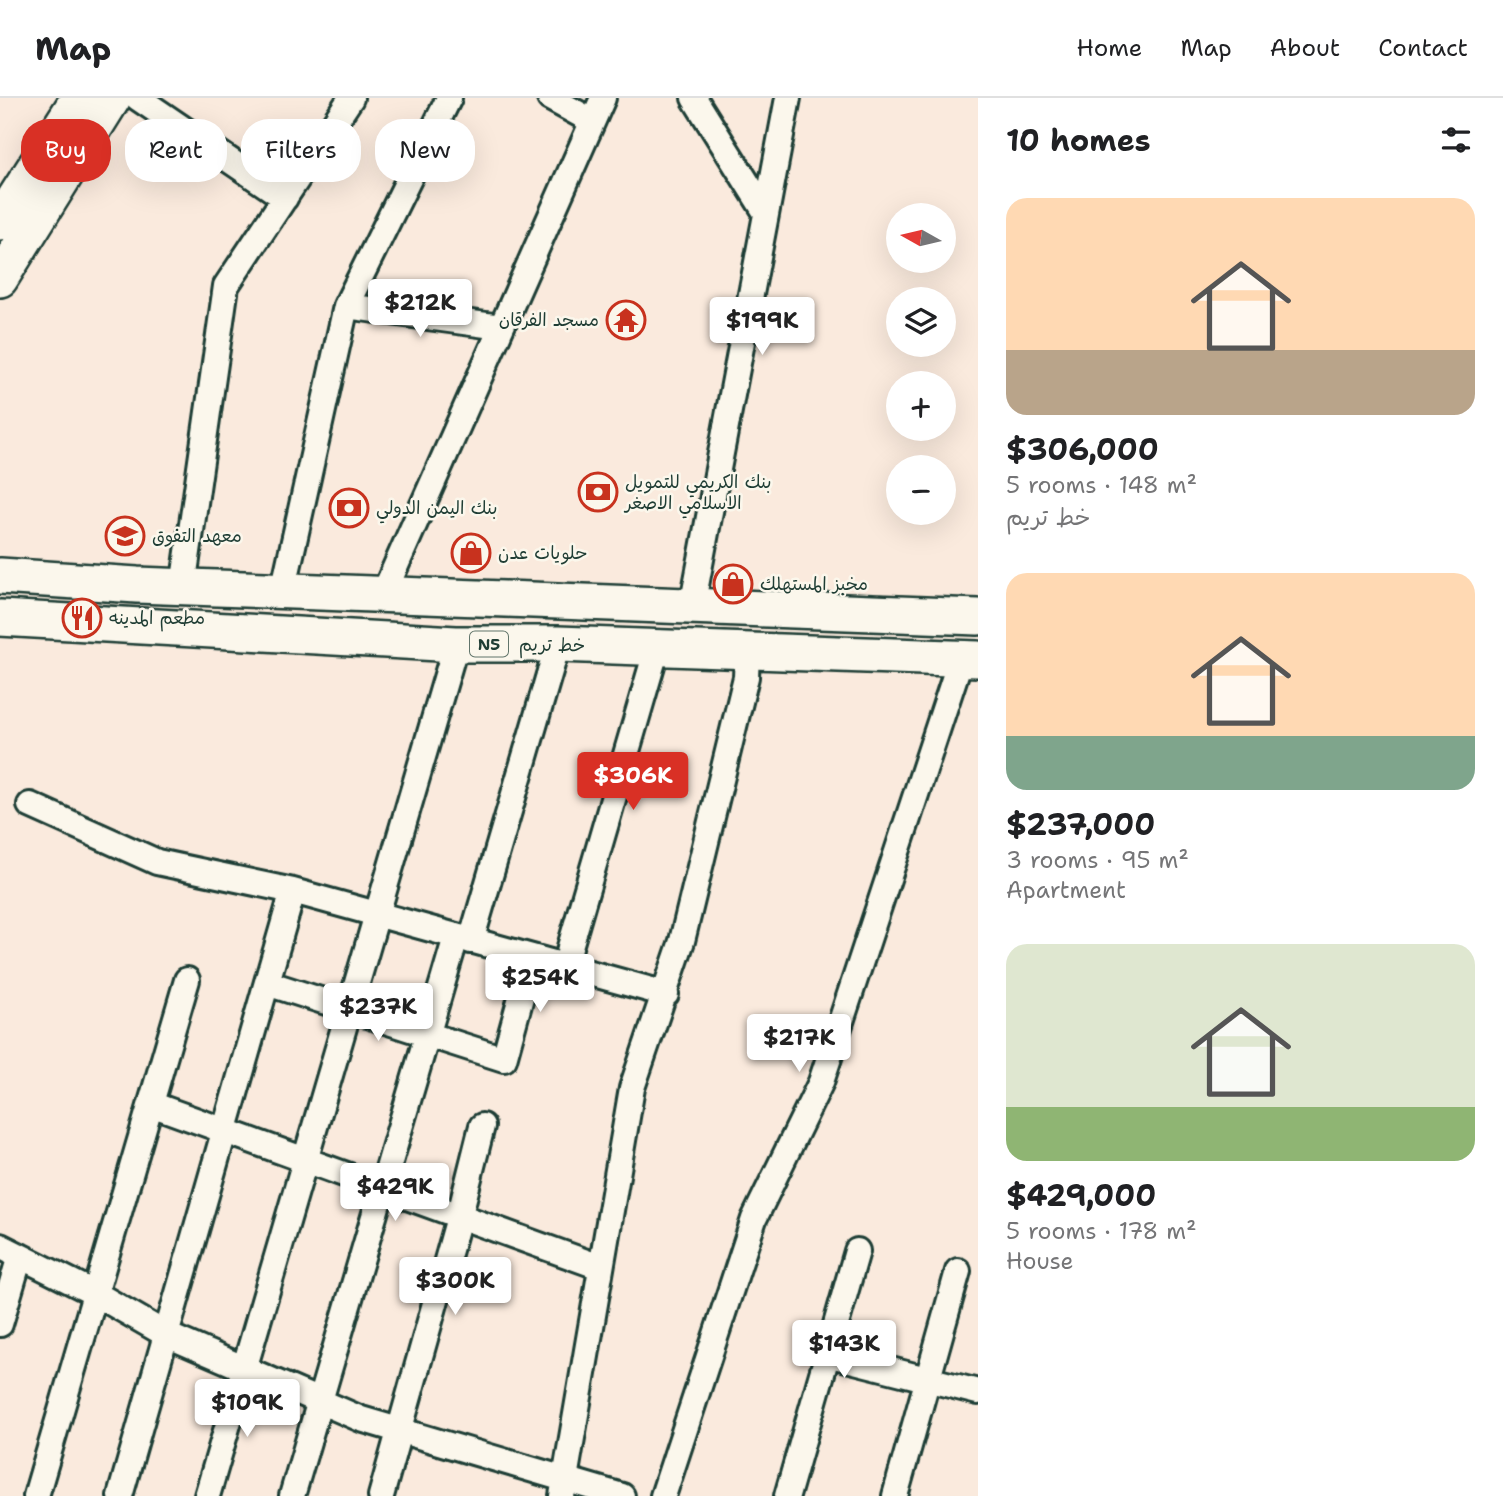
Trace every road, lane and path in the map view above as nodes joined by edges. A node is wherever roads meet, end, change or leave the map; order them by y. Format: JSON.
{"nodes":[{"id":1,"x":79,"y":98,"type":"edge"},
{"id":2,"x":113,"y":98,"type":"edge"},
{"id":3,"x":138,"y":98,"type":"edge"},
{"id":4,"x":351,"y":98,"type":"edge"},
{"id":5,"x":449,"y":98,"type":"edge"},
{"id":6,"x":550,"y":98,"type":"edge"},
{"id":7,"x":603,"y":98,"type":"edge"},
{"id":8,"x":694,"y":98,"type":"edge"},
{"id":9,"x":788,"y":98,"type":"edge"},
{"id":10,"x":592,"y":121,"type":"junction"},
{"id":11,"x":285,"y":198,"type":"junction"},
{"id":12,"x":766,"y":213,"type":"junction"},
{"id":13,"x":0,"y":222,"type":"edge"},
{"id":14,"x":0,"y":279,"type":"edge"},
{"id":15,"x":346,"y":306,"type":"junction"},
{"id":16,"x":501,"y":327,"type":"junction"},
{"id":17,"x":0,"y":576,"type":"edge"},
{"id":18,"x":183,"y":587,"type":"junction"},
{"id":19,"x":283,"y":591,"type":"junction"},
{"id":20,"x":383,"y":595,"type":"junction"},
{"id":21,"x":692,"y":607,"type":"junction"},
{"id":22,"x":978,"y":617,"type":"edge"},
{"id":23,"x":0,"y":618,"type":"edge"},
{"id":24,"x":456,"y":644,"type":"junction"},
{"id":25,"x":558,"y":644,"type":"junction"},
{"id":26,"x":657,"y":648,"type":"junction"},
{"id":27,"x":747,"y":653,"type":"junction"},
{"id":28,"x":970,"y":659,"type":"edge"},
{"id":29,"x":30,"y":805,"type":"dead end"},
{"id":30,"x":293,"y":891,"type":"junction"},
{"id":31,"x":379,"y":915,"type":"junction"},
{"id":32,"x":464,"y":939,"type":"junction"},
{"id":33,"x":532,"y":957,"type":"junction"},
{"id":34,"x":567,"y":967,"type":"junction"},
{"id":35,"x":187,"y":980,"type":"dead end"},
{"id":36,"x":267,"y":983,"type":"junction"},
{"id":37,"x":666,"y":994,"type":"junction"},
{"id":38,"x":351,"y":1010,"type":"junction"},
{"id":39,"x":427,"y":1034,"type":"junction"},
{"id":40,"x":151,"y":1104,"type":"junction"},
{"id":41,"x":482,"y":1126,"type":"dead end"},
{"id":42,"x":225,"y":1130,"type":"junction"},
{"id":43,"x":306,"y":1159,"type":"junction"},
{"id":44,"x":382,"y":1186,"type":"junction"},
{"id":45,"x":460,"y":1214,"type":"junction"},
{"id":46,"x":10,"y":1251,"type":"edge"},
{"id":47,"x":857,"y":1251,"type":"dead end"},
{"id":48,"x":600,"y":1267,"type":"junction"},
{"id":49,"x":958,"y":1271,"type":"dead end"},
{"id":50,"x":96,"y":1294,"type":"junction"},
{"id":51,"x":0,"y":1324,"type":"edge"},
{"id":52,"x":167,"y":1335,"type":"junction"},
{"id":53,"x":827,"y":1354,"type":"junction"},
{"id":54,"x":244,"y":1369,"type":"junction"},
{"id":55,"x":927,"y":1380,"type":"junction"},
{"id":56,"x":978,"y":1392,"type":"edge"},
{"id":57,"x":319,"y":1401,"type":"junction"},
{"id":58,"x":399,"y":1430,"type":"junction"},
{"id":59,"x":564,"y":1488,"type":"edge"},
{"id":60,"x":37,"y":1496,"type":"edge"},
{"id":61,"x":120,"y":1496,"type":"edge"},
{"id":62,"x":207,"y":1496,"type":"edge"},
{"id":63,"x":292,"y":1496,"type":"edge"},
{"id":64,"x":381,"y":1496,"type":"edge"},
{"id":65,"x":622,"y":1496,"type":"edge"},
{"id":66,"x":663,"y":1496,"type":"edge"},
{"id":67,"x":787,"y":1496,"type":"edge"},
{"id":68,"x":895,"y":1496,"type":"edge"}],
"edges":[{"from":1,"to":13,"type":"highway"},
{"from":2,"to":14,"type":"highway"},
{"from":3,"to":11,"type":"street"},
{"from":4,"to":11,"type":"street"},
{"from":5,"to":15,"type":"street"},
{"from":6,"to":10,"type":"street"},
{"from":7,"to":10,"type":"street"},
{"from":8,"to":12,"type":"street"},
{"from":9,"to":12,"type":"street"},
{"from":10,"to":16,"type":"street"},
{"from":11,"to":18,"type":"street"},
{"from":12,"to":21,"type":"street"},
{"from":15,"to":16,"type":"street"},
{"from":15,"to":19,"type":"street"},
{"from":16,"to":20,"type":"street"},
{"from":17,"to":18,"type":"highway"},
{"from":18,"to":19,"type":"highway"},
{"from":19,"to":20,"type":"highway"},
{"from":20,"to":21,"type":"highway"},
{"from":21,"to":22,"type":"highway"},
{"from":23,"to":24,"type":"highway","name":"خط تريم","number":"N5"},
{"from":24,"to":25,"type":"highway","name":"خط تريم","number":"N5"},
{"from":24,"to":31,"type":"street"},
{"from":25,"to":26,"type":"highway","name":"خط تريم","number":"N5"},
{"from":25,"to":32,"type":"street"},
{"from":26,"to":27,"type":"highway","name":"خط تريم","number":"N5"},
{"from":26,"to":34,"type":"street"},
{"from":27,"to":28,"type":"highway","name":"خط تريم","number":"N5"},
{"from":27,"to":37,"type":"street"},
{"from":28,"to":66,"type":"street"},
{"from":29,"to":30,"type":"street"},
{"from":30,"to":31,"type":"street"},
{"from":30,"to":36,"type":"street"},
{"from":31,"to":32,"type":"street"},
{"from":31,"to":38,"type":"street"},
{"from":32,"to":33,"type":"street"},
{"from":32,"to":39,"type":"street"},
{"from":33,"to":34,"type":"street"},
{"from":33,"to":39,"type":"street"},
{"from":34,"to":37,"type":"street"},
{"from":35,"to":40,"type":"street"},
{"from":36,"to":38,"type":"street"},
{"from":36,"to":42,"type":"street"},
{"from":37,"to":48,"type":"street"},
{"from":38,"to":39,"type":"street"},
{"from":38,"to":43,"type":"street"},
{"from":39,"to":44,"type":"street"},
{"from":40,"to":42,"type":"street"},
{"from":40,"to":50,"type":"street"},
{"from":41,"to":45,"type":"street"},
{"from":42,"to":43,"type":"street"},
{"from":42,"to":52,"type":"street"},
{"from":43,"to":44,"type":"street"},
{"from":43,"to":54,"type":"street"},
{"from":44,"to":45,"type":"street"},
{"from":44,"to":57,"type":"street"},
{"from":45,"to":48,"type":"street"},
{"from":45,"to":58,"type":"street"},
{"from":46,"to":50,"type":"street"},
{"from":46,"to":51,"type":"street"},
{"from":47,"to":53,"type":"street"},
{"from":48,"to":59,"type":"street"},
{"from":49,"to":55,"type":"street"},
{"from":50,"to":52,"type":"street"},
{"from":50,"to":60,"type":"street"},
{"from":52,"to":54,"type":"street"},
{"from":52,"to":61,"type":"street"},
{"from":53,"to":55,"type":"street"},
{"from":53,"to":67,"type":"street"},
{"from":54,"to":57,"type":"street"},
{"from":54,"to":62,"type":"street"},
{"from":55,"to":56,"type":"street"},
{"from":55,"to":68,"type":"street"},
{"from":57,"to":58,"type":"street"},
{"from":57,"to":63,"type":"street"},
{"from":58,"to":59,"type":"street"},
{"from":58,"to":64,"type":"street"},
{"from":59,"to":65,"type":"street"}]}
